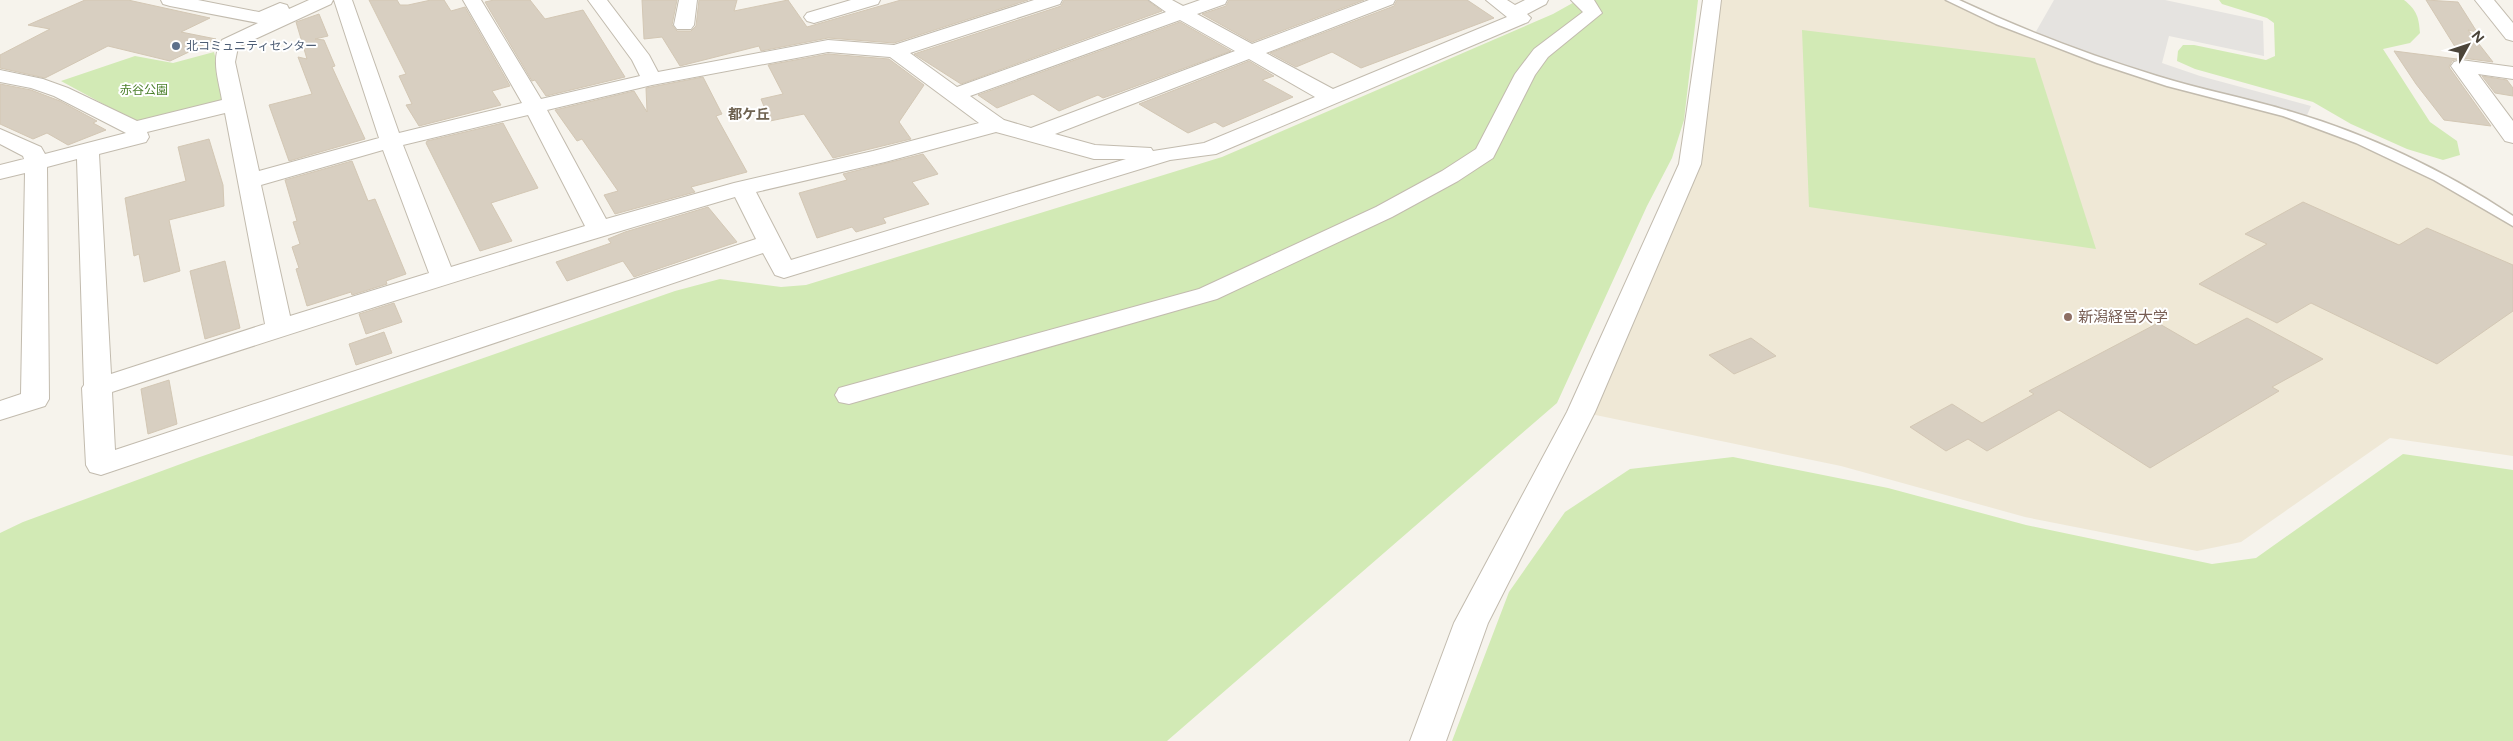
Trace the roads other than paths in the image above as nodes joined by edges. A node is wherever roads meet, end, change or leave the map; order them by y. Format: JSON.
{"nodes":[{"id":1,"x":170,"y":0,"type":"edge"},
{"id":2,"x":300,"y":0,"type":"edge"},
{"id":3,"x":324,"y":0,"type":"edge"},
{"id":4,"x":343,"y":0,"type":"edge"},
{"id":5,"x":472,"y":0,"type":"edge"},
{"id":6,"x":597,"y":0,"type":"edge"},
{"id":7,"x":688,"y":0,"type":"edge"},
{"id":8,"x":804,"y":0,"type":"edge"},
{"id":9,"x":871,"y":0,"type":"edge"},
{"id":10,"x":1053,"y":0,"type":"edge"},
{"id":11,"x":1158,"y":0,"type":"edge"},
{"id":12,"x":1218,"y":0,"type":"edge"},
{"id":13,"x":1386,"y":0,"type":"edge"},
{"id":14,"x":1495,"y":0,"type":"edge"},
{"id":15,"x":1539,"y":0,"type":"edge"},
{"id":16,"x":1580,"y":0,"type":"edge"},
{"id":17,"x":1712,"y":0,"type":"edge"},
{"id":18,"x":1951,"y":0,"type":"edge"},
{"id":19,"x":2484,"y":0,"type":"edge"},
{"id":20,"x":1181,"y":13,"type":"junction"},
{"id":21,"x":1514,"y":13,"type":"junction"},
{"id":22,"x":814,"y":17,"type":"junction"},
{"id":23,"x":684,"y":25,"type":"dead end"},
{"id":24,"x":2513,"y":35,"type":"edge"},
{"id":25,"x":828,"y":46,"type":"junction"},
{"id":26,"x":895,"y":51,"type":"junction"},
{"id":27,"x":1249,"y":51,"type":"junction"},
{"id":28,"x":2513,"y":73,"type":"edge"},
{"id":29,"x":0,"y":76,"type":"edge"},
{"id":30,"x":652,"y":79,"type":"junction"},
{"id":31,"x":956,"y":94,"type":"junction"},
{"id":32,"x":1331,"y":97,"type":"junction"},
{"id":33,"x":234,"y":104,"type":"junction"},
{"id":34,"x":534,"y":105,"type":"junction"},
{"id":35,"x":996,"y":124,"type":"junction"},
{"id":36,"x":135,"y":128,"type":"junction"},
{"id":37,"x":1033,"y":135,"type":"junction"},
{"id":38,"x":0,"y":136,"type":"edge"},
{"id":39,"x":2513,"y":136,"type":"edge"},
{"id":40,"x":391,"y":141,"type":"junction"},
{"id":41,"x":88,"y":151,"type":"junction"},
{"id":42,"x":1168,"y":154,"type":"junction"},
{"id":43,"x":36,"y":163,"type":"junction"},
{"id":44,"x":0,"y":172,"type":"edge"},
{"id":45,"x":250,"y":181,"type":"junction"},
{"id":46,"x":742,"y":188,"type":"junction"},
{"id":47,"x":2513,"y":222,"type":"edge"},
{"id":48,"x":599,"y":229,"type":"junction"},
{"id":49,"x":769,"y":243,"type":"junction"},
{"id":50,"x":443,"y":278,"type":"junction"},
{"id":51,"x":279,"y":328,"type":"junction"},
{"id":52,"x":96,"y":388,"type":"junction"},
{"id":53,"x":849,"y":395,"type":"dead end"},
{"id":54,"x":0,"y":411,"type":"edge"},
{"id":55,"x":1428,"y":741,"type":"edge"}],
"edges":[{"from":1,"to":2,"type":"street"},
{"from":3,"to":33,"type":"street"},
{"from":4,"to":40,"type":"street"},
{"from":5,"to":34,"type":"street"},
{"from":6,"to":30,"type":"street"},
{"from":7,"to":23,"type":"street"},
{"from":8,"to":22,"type":"street"},
{"from":9,"to":22,"type":"street"},
{"from":10,"to":26,"type":"street"},
{"from":11,"to":20,"type":"street"},
{"from":12,"to":20,"type":"street"},
{"from":13,"to":27,"type":"street"},
{"from":14,"to":21,"type":"street"},
{"from":15,"to":21,"type":"street"},
{"from":16,"to":53,"type":"street"},
{"from":17,"to":55,"type":"street"},
{"from":18,"to":47,"type":"lane"},
{"from":19,"to":24,"type":"street"},
{"from":20,"to":27,"type":"street"},
{"from":20,"to":31,"type":"street"},
{"from":21,"to":32,"type":"street"},
{"from":22,"to":25,"type":"street"},
{"from":25,"to":26,"type":"street"},
{"from":25,"to":30,"type":"street"},
{"from":26,"to":31,"type":"street"},
{"from":27,"to":32,"type":"street"},
{"from":27,"to":37,"type":"street"},
{"from":28,"to":39,"type":"street"},
{"from":29,"to":36,"type":"street"},
{"from":30,"to":34,"type":"street"},
{"from":31,"to":35,"type":"street"},
{"from":32,"to":42,"type":"street"},
{"from":33,"to":36,"type":"street"},
{"from":33,"to":45,"type":"street"},
{"from":34,"to":40,"type":"street"},
{"from":34,"to":48,"type":"street"},
{"from":35,"to":37,"type":"street"},
{"from":35,"to":46,"type":"street"},
{"from":36,"to":41,"type":"street"},
{"from":37,"to":42,"type":"street"},
{"from":38,"to":43,"type":"street"},
{"from":40,"to":45,"type":"street"},
{"from":40,"to":50,"type":"street"},
{"from":41,"to":43,"type":"street"},
{"from":41,"to":52,"type":"street"},
{"from":42,"to":49,"type":"street"},
{"from":43,"to":44,"type":"street"},
{"from":43,"to":54,"type":"street"},
{"from":45,"to":51,"type":"street"},
{"from":46,"to":48,"type":"street"},
{"from":46,"to":49,"type":"street"},
{"from":48,"to":50,"type":"street"},
{"from":49,"to":52,"type":"street"},
{"from":50,"to":51,"type":"street"},
{"from":51,"to":52,"type":"street"}]}
